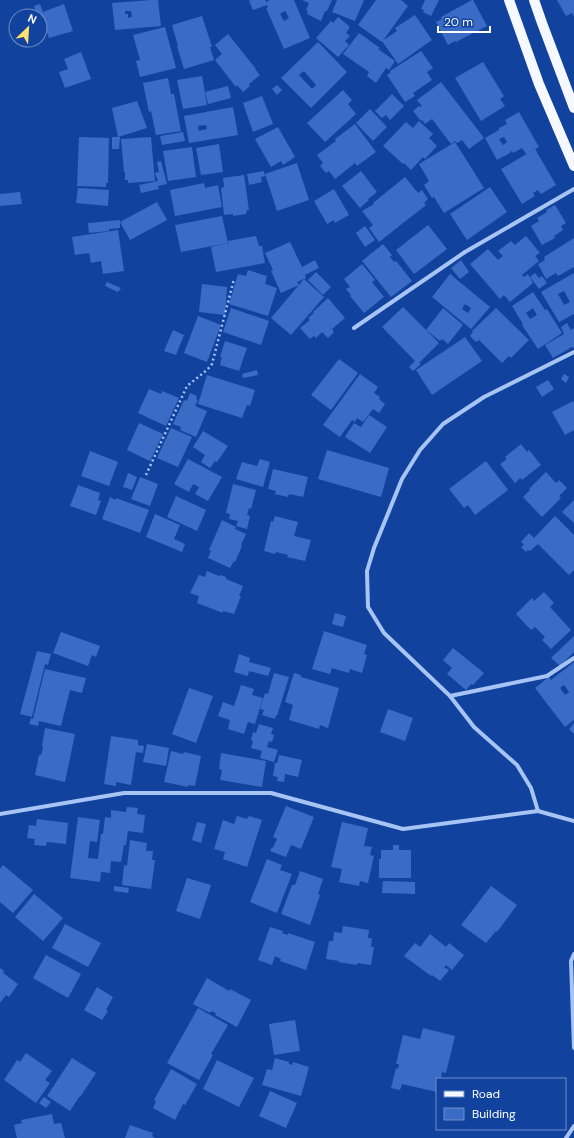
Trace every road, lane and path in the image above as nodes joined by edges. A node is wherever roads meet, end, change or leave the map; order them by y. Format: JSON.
{"nodes":[{"id":1,"x":509,"y":0,"type":"edge"},
{"id":2,"x":534,"y":0,"type":"edge"},
{"id":3,"x":574,"y":108,"type":"edge"},
{"id":4,"x":574,"y":166,"type":"edge"},
{"id":5,"x":574,"y":188,"type":"edge"},
{"id":6,"x":234,"y":279,"type":"dead end"},
{"id":7,"x":354,"y":328,"type":"dead end"},
{"id":8,"x":574,"y":352,"type":"edge"},
{"id":9,"x":146,"y":475,"type":"dead end"},
{"id":10,"x":574,"y":658,"type":"edge"},
{"id":11,"x":450,"y":696,"type":"junction"},
{"id":12,"x":538,"y":811,"type":"junction"},
{"id":13,"x":0,"y":814,"type":"edge"},
{"id":14,"x":574,"y":822,"type":"edge"},
{"id":15,"x":574,"y":954,"type":"edge"},
{"id":16,"x":574,"y":1048,"type":"edge"},
{"id":17,"x":574,"y":1126,"type":"edge"},
{"id":18,"x":566,"y":1138,"type":"edge"}],
"edges":[{"from":1,"to":4,"type":"main road"},
{"from":2,"to":3,"type":"main road"},
{"from":5,"to":7,"type":"street"},
{"from":6,"to":9,"type":"path"},
{"from":8,"to":11,"type":"street"},
{"from":10,"to":11,"type":"street"},
{"from":11,"to":12,"type":"street"},
{"from":12,"to":13,"type":"street"},
{"from":12,"to":14,"type":"street"},
{"from":15,"to":16,"type":"street"},
{"from":17,"to":18,"type":"street"}]}
